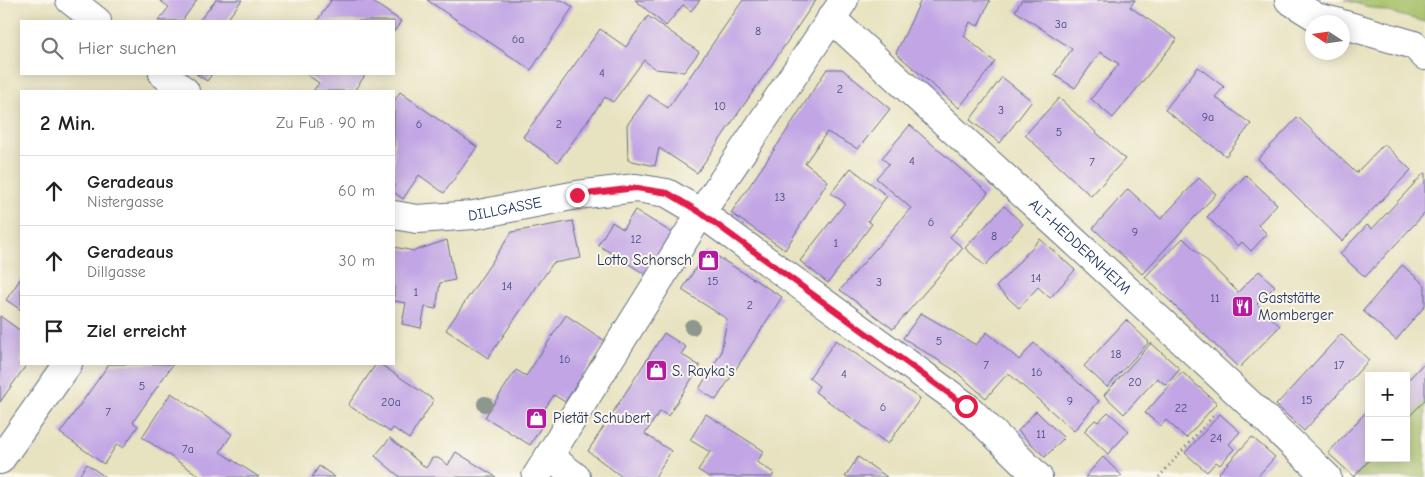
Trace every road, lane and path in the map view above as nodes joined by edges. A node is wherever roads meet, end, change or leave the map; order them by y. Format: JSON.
{"nodes":[{"id":1,"x":70,"y":0,"type":"edge"},
{"id":2,"x":1289,"y":0,"type":"edge"},
{"id":3,"x":838,"y":9,"type":"edge"},
{"id":4,"x":1314,"y":15,"type":"edge"},
{"id":5,"x":96,"y":20,"type":"edge"},
{"id":6,"x":1350,"y":26,"type":"edge"},
{"id":7,"x":1425,"y":56,"type":"edge"},
{"id":8,"x":164,"y":75,"type":"edge"},
{"id":9,"x":184,"y":90,"type":"edge"},
{"id":10,"x":701,"y":213,"type":"junction"},
{"id":11,"x":395,"y":215,"type":"edge"},
{"id":12,"x":67,"y":365,"type":"edge"},
{"id":13,"x":1215,"y":413,"type":"dead end"},
{"id":14,"x":0,"y":460,"type":"edge"},
{"id":15,"x":542,"y":467,"type":"edge"},
{"id":16,"x":576,"y":477,"type":"edge"},
{"id":17,"x":1038,"y":477,"type":"edge"},
{"id":18,"x":1159,"y":477,"type":"edge"},
{"id":19,"x":1326,"y":477,"type":"edge"}],
"edges":[{"from":1,"to":5,"type":"street"},
{"from":2,"to":4,"type":"street"},
{"from":3,"to":10,"type":"street"},
{"from":3,"to":19,"type":"street","name":"ALT-HEDDERNHEIM"},
{"from":6,"to":7,"type":"street"},
{"from":8,"to":9,"type":"street"},
{"from":10,"to":11,"type":"street","name":"DILLGASSE"},
{"from":10,"to":15,"type":"street"},
{"from":10,"to":17,"type":"street","name":"DILLGASSE"},
{"from":12,"to":14,"type":"street"},
{"from":13,"to":18,"type":"path"},
{"from":15,"to":16,"type":"street"}]}
